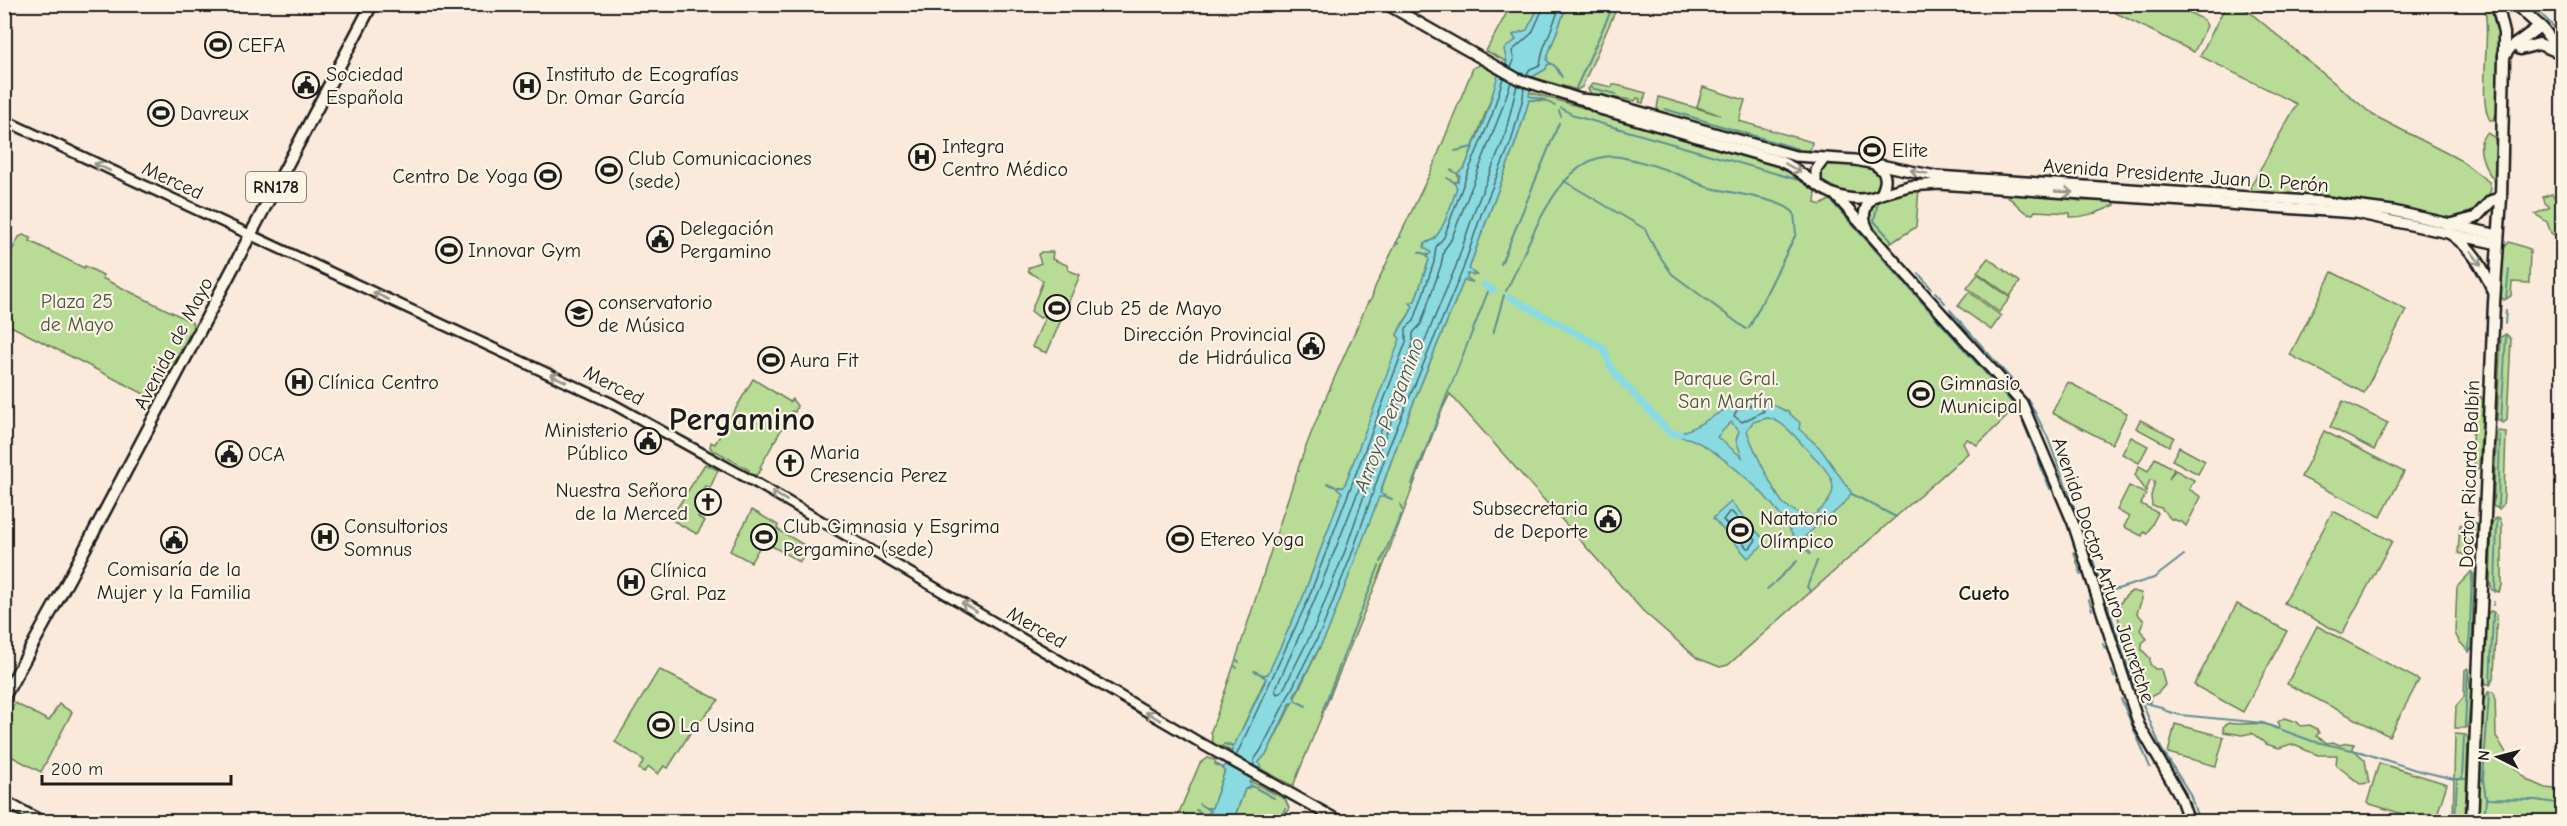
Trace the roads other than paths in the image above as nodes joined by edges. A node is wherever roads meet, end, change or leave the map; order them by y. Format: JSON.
{"nodes":[{"id":1,"x":372,"y":4,"type":"edge"},
{"id":2,"x":1386,"y":4,"type":"edge"},
{"id":3,"x":2497,"y":4,"type":"edge"},
{"id":4,"x":2515,"y":4,"type":"edge"},
{"id":5,"x":2542,"y":28,"type":"junction"},
{"id":6,"x":2520,"y":49,"type":"junction"},
{"id":7,"x":2562,"y":54,"type":"edge"},
{"id":8,"x":2504,"y":57,"type":"junction"},
{"id":9,"x":1580,"y":99,"type":"junction"},
{"id":10,"x":4,"y":120,"type":"edge"},
{"id":11,"x":2503,"y":128,"type":"junction"},
{"id":12,"x":1824,"y":159,"type":"junction"},
{"id":13,"x":1870,"y":163,"type":"junction"},
{"id":14,"x":1816,"y":184,"type":"junction"},
{"id":15,"x":1836,"y":196,"type":"junction"},
{"id":16,"x":1876,"y":196,"type":"junction"},
{"id":17,"x":2501,"y":198,"type":"junction"},
{"id":18,"x":2449,"y":228,"type":"junction"},
{"id":19,"x":1871,"y":234,"type":"junction"},
{"id":20,"x":250,"y":236,"type":"junction"},
{"id":21,"x":2498,"y":239,"type":"junction"},
{"id":22,"x":2494,"y":293,"type":"junction"},
{"id":23,"x":4,"y":697,"type":"edge"},
{"id":24,"x":1208,"y":748,"type":"joint"},
{"id":25,"x":4,"y":801,"type":"edge"},
{"id":26,"x":43,"y":822,"type":"edge"},
{"id":27,"x":1341,"y":822,"type":"edge"},
{"id":28,"x":2189,"y":822,"type":"edge"},
{"id":29,"x":2472,"y":822,"type":"edge"}],
"edges":[{"from":1,"to":20,"type":"main road","name":"Avenida de Mayo","number":"RN178"},
{"from":2,"to":9,"type":"main road","name":"Avenida Presidente Juan D. Perón"},
{"from":3,"to":8,"type":"main road","name":"Doctor Ricardo Balbín"},
{"from":4,"to":5,"type":"main road"},
{"from":5,"to":6,"type":"main road","name":"Doctor Ricardo Balbín"},
{"from":5,"to":7,"type":"main road"},
{"from":5,"to":8,"type":"main road"},
{"from":6,"to":7,"type":"main road"},
{"from":6,"to":11,"type":"main road","name":"Doctor Ricardo Balbín"},
{"from":8,"to":11,"type":"main road","name":"Doctor Ricardo Balbín"},
{"from":9,"to":12,"type":"main road","name":"Avenida Presidente Juan D. Perón"},
{"from":9,"to":14,"type":"main road","name":"Avenida Presidente Juan D. Perón","one_way":true},
{"from":20,"to":10,"type":"street","name":"Merced","one_way":true},
{"from":11,"to":17,"type":"main road","name":"Doctor Ricardo Balbín"},
{"from":12,"to":13,"type":"main road","name":"Avenida Presidente Juan D. Perón"},
{"from":12,"to":14,"type":"main road"},
{"from":13,"to":16,"type":"main road"},
{"from":18,"to":13,"type":"main road","name":"Avenida Presidente Juan D. Perón","one_way":true},
{"from":14,"to":15,"type":"main road","name":"Avenida Presidente Juan D. Perón"},
{"from":15,"to":16,"type":"main road","name":"Avenida Presidente Juan D. Perón"},
{"from":15,"to":19,"type":"main road","name":"Avenida Doctor Arturo Jauretche"},
{"from":16,"to":18,"type":"main road","name":"Avenida Presidente Juan D. Perón","one_way":true},
{"from":16,"to":19,"type":"main road"},
{"from":17,"to":18,"type":"main road"},
{"from":17,"to":21,"type":"main road","name":"Doctor Ricardo Balbín"},
{"from":18,"to":21,"type":"main road","name":"Avenida Presidente Juan D. Perón"},
{"from":18,"to":22,"type":"main road","one_way":true},
{"from":19,"to":28,"type":"main road","name":"Avenida Doctor Arturo Jauretche"},
{"from":20,"to":23,"type":"main road","name":"Avenida de Mayo","number":"RN178"},
{"from":24,"to":20,"type":"street","name":"Merced","one_way":true},
{"from":21,"to":22,"type":"main road","name":"Doctor Ricardo Balbín"},
{"from":22,"to":29,"type":"main road","name":"Doctor Ricardo Balbín"},
{"from":24,"to":27,"type":"main road"},
{"from":25,"to":26,"type":"main road"}]}
